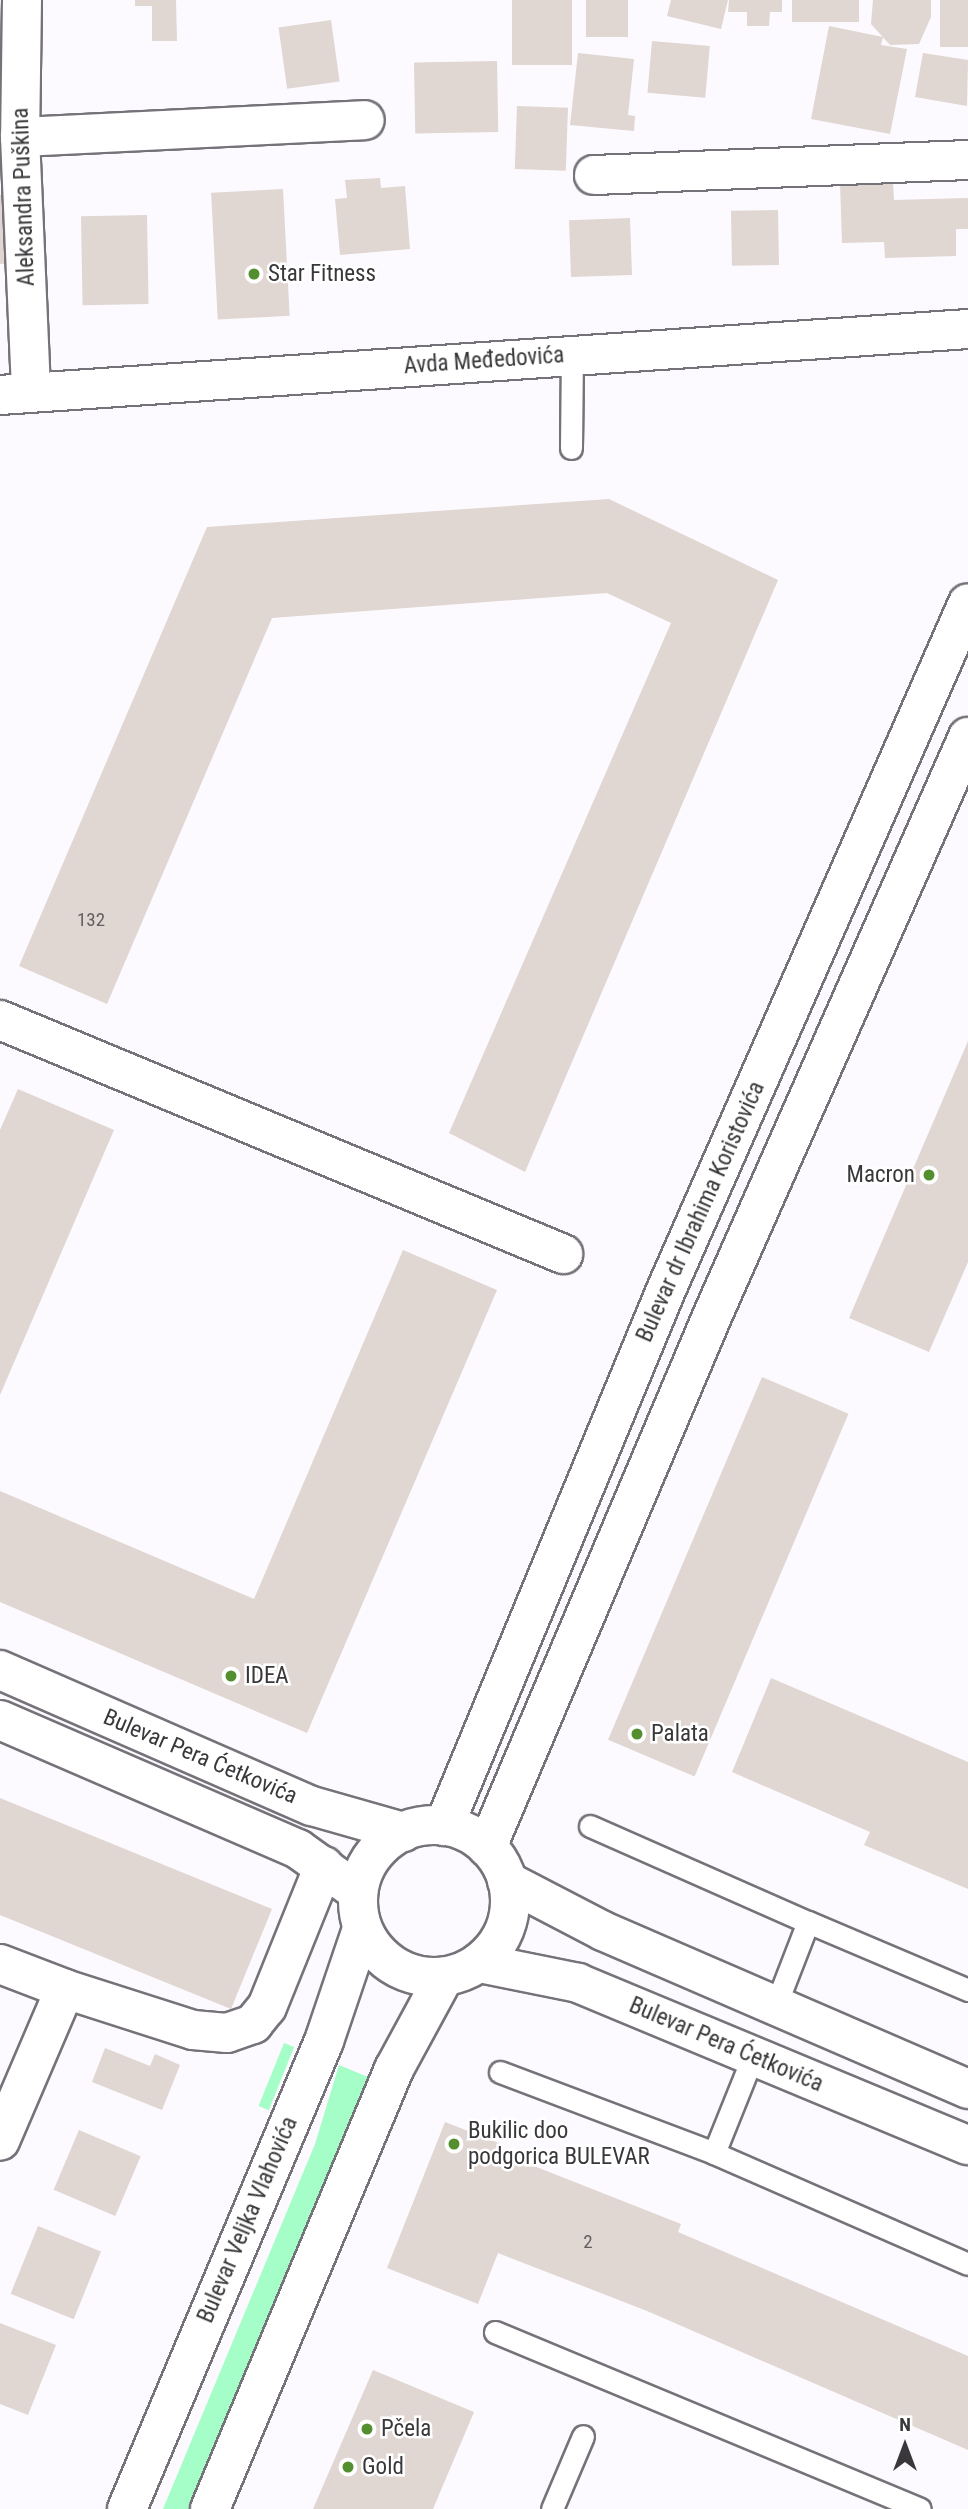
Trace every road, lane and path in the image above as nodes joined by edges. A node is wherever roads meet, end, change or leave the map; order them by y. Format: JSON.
{"nodes":[{"id":1,"x":22,"y":0,"type":"edge"},
{"id":2,"x":365,"y":120,"type":"dead end"},
{"id":3,"x":20,"y":137,"type":"junction"},
{"id":4,"x":968,"y":160,"type":"edge"},
{"id":5,"x":594,"y":175,"type":"dead end"},
{"id":6,"x":968,"y":329,"type":"edge"},
{"id":7,"x":572,"y":355,"type":"junction"},
{"id":8,"x":15,"y":394,"type":"edge"},
{"id":9,"x":571,"y":448,"type":"dead end"},
{"id":10,"x":967,"y":606,"type":"edge"},
{"id":11,"x":968,"y":737,"type":"edge"},
{"id":12,"x":0,"y":1020,"type":"edge"},
{"id":13,"x":563,"y":1254,"type":"dead end"},
{"id":14,"x":0,"y":1671,"type":"edge"},
{"id":15,"x":0,"y":1720,"type":"edge"},
{"id":16,"x":444,"y":1826,"type":"junction"},
{"id":17,"x":590,"y":1826,"type":"dead end"},
{"id":18,"x":403,"y":1832,"type":"junction"},
{"id":19,"x":487,"y":1847,"type":"junction"},
{"id":20,"x":324,"y":1866,"type":"junction"},
{"id":21,"x":507,"y":1881,"type":"junction"},
{"id":22,"x":358,"y":1892,"type":"junction"},
{"id":23,"x":808,"y":1922,"type":"junction"},
{"id":24,"x":362,"y":1929,"type":"junction"},
{"id":25,"x":479,"y":1962,"type":"junction"},
{"id":26,"x":0,"y":1964,"type":"edge"},
{"id":27,"x":444,"y":1977,"type":"junction"},
{"id":28,"x":65,"y":1989,"type":"junction"},
{"id":29,"x":968,"y":1990,"type":"edge"},
{"id":30,"x":775,"y":2007,"type":"junction"},
{"id":31,"x":752,"y":2056,"type":"junction"},
{"id":32,"x":500,"y":2072,"type":"dead end"},
{"id":33,"x":968,"y":2089,"type":"edge"},
{"id":34,"x":0,"y":2141,"type":"edge"},
{"id":35,"x":968,"y":2146,"type":"edge"},
{"id":36,"x":714,"y":2153,"type":"junction"},
{"id":37,"x":968,"y":2264,"type":"edge"},
{"id":38,"x":495,"y":2332,"type":"dead end"},
{"id":39,"x":583,"y":2436,"type":"dead end"},
{"id":40,"x":127,"y":2509,"type":"edge"},
{"id":41,"x":210,"y":2509,"type":"edge"},
{"id":42,"x":552,"y":2509,"type":"edge"},
{"id":43,"x":920,"y":2509,"type":"edge"}],
"edges":[{"from":1,"to":3,"type":"street","name":"Aleksandra Puškina"},
{"from":2,"to":3,"type":"street"},
{"from":3,"to":8,"type":"street","name":"Aleksandra Puškina"},
{"from":4,"to":5,"type":"street"},
{"from":6,"to":7,"type":"street","name":"Avda Međedovića"},
{"from":7,"to":8,"type":"street","name":"Avda Međedovića"},
{"from":7,"to":9,"type":"lane"},
{"from":10,"to":16,"type":"street","name":"Bulevar dr Ibrahima Koristovića"},
{"from":11,"to":19,"type":"street"},
{"from":12,"to":13,"type":"street"},
{"from":14,"to":18,"type":"street","name":"Bulevar Pera Ćetkovića"},
{"from":15,"to":20,"type":"street","name":"Bulevar Pera Ćetkovića"},
{"from":16,"to":18,"type":"street"},
{"from":16,"to":19,"type":"street"},
{"from":17,"to":23,"type":"lane"},
{"from":18,"to":22,"type":"street"},
{"from":19,"to":21,"type":"street"},
{"from":20,"to":22,"type":"street","name":"Bulevar Pera Ćetkovića"},
{"from":20,"to":28,"type":"street"},
{"from":21,"to":25,"type":"street"},
{"from":21,"to":30,"type":"street"},
{"from":22,"to":24,"type":"street"},
{"from":23,"to":29,"type":"lane"},
{"from":23,"to":30,"type":"lane"},
{"from":24,"to":27,"type":"street"},
{"from":24,"to":40,"type":"street","name":"Bulevar Veljka Vlahovića"},
{"from":25,"to":27,"type":"street"},
{"from":25,"to":31,"type":"street","name":"Bulevar Pera Ćetkovića"},
{"from":26,"to":28,"type":"street"},
{"from":27,"to":41,"type":"street"},
{"from":28,"to":34,"type":"street"},
{"from":30,"to":33,"type":"street"},
{"from":31,"to":35,"type":"street","name":"Bulevar Pera Ćetkovića"},
{"from":31,"to":36,"type":"lane"},
{"from":32,"to":36,"type":"lane"},
{"from":36,"to":37,"type":"lane"},
{"from":38,"to":43,"type":"lane"},
{"from":39,"to":42,"type":"lane"}]}
